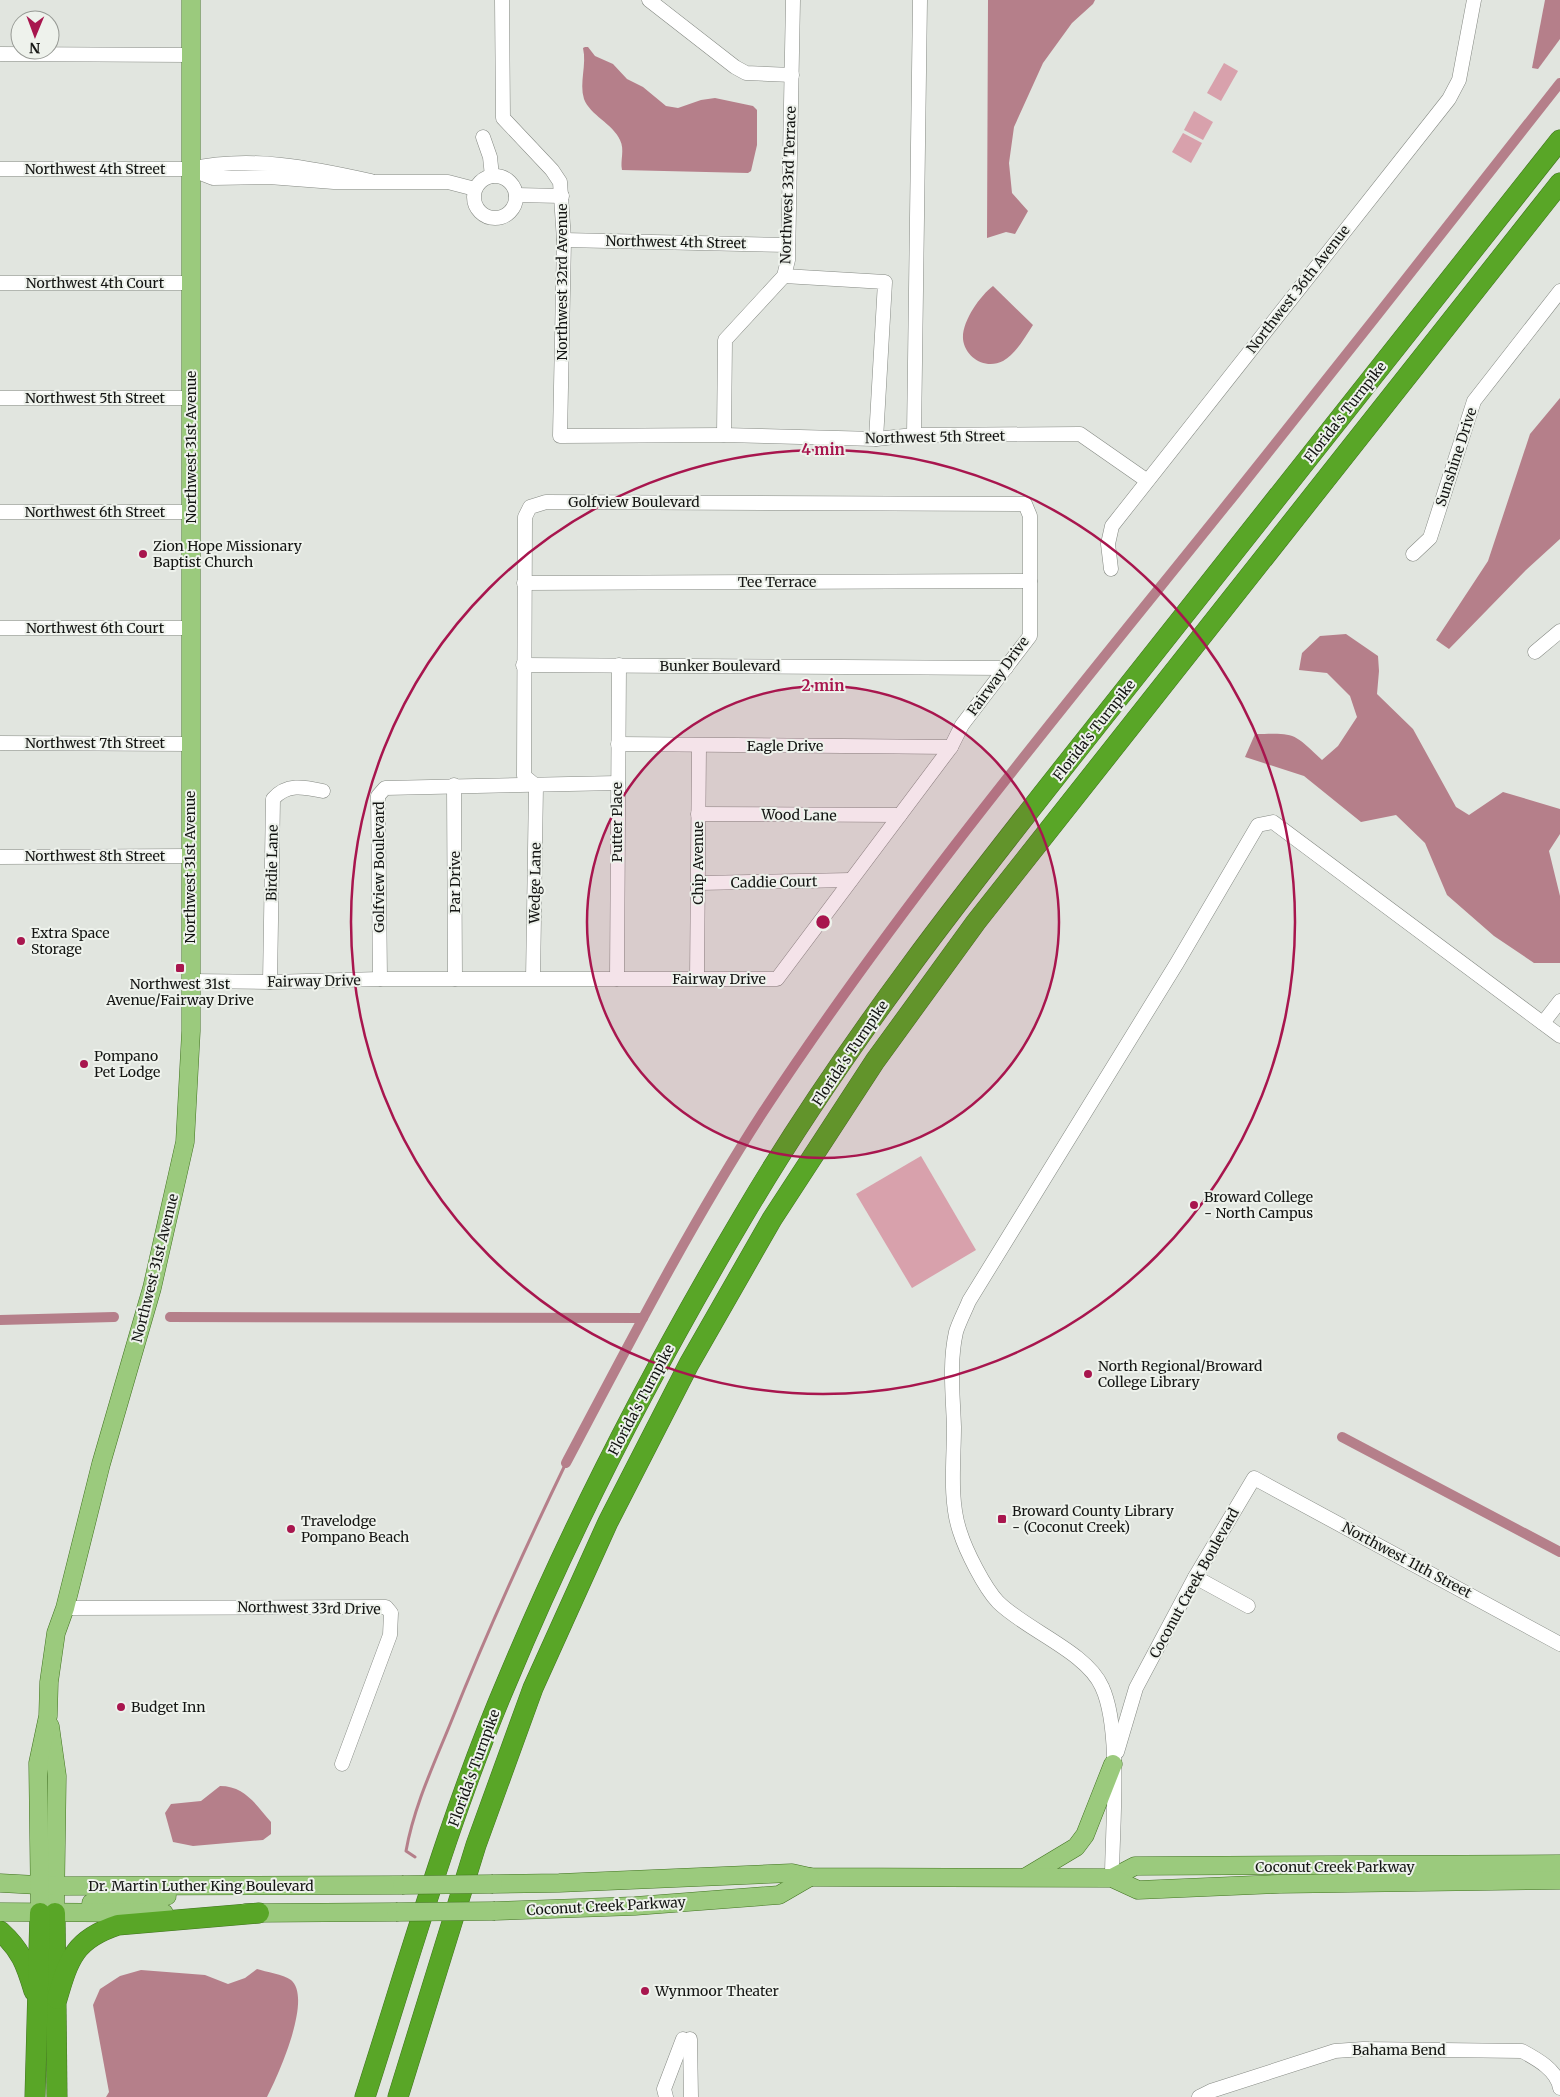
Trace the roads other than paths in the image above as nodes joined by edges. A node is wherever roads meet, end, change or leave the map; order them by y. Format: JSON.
{"nodes":[{"id":1,"x":191,"y":0,"type":"edge"},
{"id":2,"x":502,"y":0,"type":"edge"},
{"id":3,"x":649,"y":0,"type":"edge"},
{"id":4,"x":793,"y":0,"type":"edge"},
{"id":5,"x":920,"y":0,"type":"edge"},
{"id":6,"x":1474,"y":0,"type":"edge"},
{"id":7,"x":0,"y":54,"type":"edge"},
{"id":8,"x":190,"y":55,"type":"junction"},
{"id":9,"x":792,"y":75,"type":"junction"},
{"id":10,"x":483,"y":137,"type":"dead end"},
{"id":11,"x":1560,"y":140,"type":"edge"},
{"id":12,"x":0,"y":168,"type":"edge"},
{"id":13,"x":190,"y":169,"type":"junction"},
{"id":14,"x":492,"y":176,"type":"junction"},
{"id":15,"x":1560,"y":183,"type":"edge"},
{"id":16,"x":475,"y":189,"type":"junction"},
{"id":17,"x":516,"y":195,"type":"junction"},
{"id":18,"x":562,"y":196,"type":"junction"},
{"id":19,"x":564,"y":240,"type":"junction"},
{"id":20,"x":788,"y":245,"type":"junction"},
{"id":21,"x":784,"y":276,"type":"junction"},
{"id":22,"x":0,"y":283,"type":"edge"},
{"id":23,"x":190,"y":283,"type":"junction"},
{"id":24,"x":1560,"y":291,"type":"edge"},
{"id":25,"x":0,"y":398,"type":"edge"},
{"id":26,"x":190,"y":398,"type":"junction"},
{"id":27,"x":724,"y":435,"type":"junction"},
{"id":28,"x":914,"y":435,"type":"junction"},
{"id":29,"x":560,"y":436,"type":"joint"},
{"id":30,"x":876,"y":439,"type":"junction"},
{"id":31,"x":1146,"y":480,"type":"junction"},
{"id":32,"x":1025,"y":504,"type":"joint"},
{"id":33,"x":0,"y":512,"type":"edge"},
{"id":34,"x":191,"y":512,"type":"junction"},
{"id":35,"x":1413,"y":554,"type":"dead end"},
{"id":36,"x":1111,"y":569,"type":"dead end"},
{"id":37,"x":1030,"y":581,"type":"junction"},
{"id":38,"x":524,"y":583,"type":"junction"},
{"id":39,"x":0,"y":628,"type":"edge"},
{"id":40,"x":191,"y":628,"type":"junction"},
{"id":41,"x":1560,"y":631,"type":"edge"},
{"id":42,"x":1535,"y":652,"type":"dead end"},
{"id":43,"x":523,"y":665,"type":"junction"},
{"id":44,"x":619,"y":665,"type":"junction"},
{"id":45,"x":1006,"y":668,"type":"junction"},
{"id":46,"x":0,"y":743,"type":"edge"},
{"id":47,"x":190,"y":744,"type":"junction"},
{"id":48,"x":618,"y":744,"type":"junction"},
{"id":49,"x":699,"y":746,"type":"junction"},
{"id":50,"x":951,"y":747,"type":"junction"},
{"id":51,"x":618,"y":783,"type":"junction"},
{"id":52,"x":454,"y":786,"type":"junction"},
{"id":53,"x":536,"y":786,"type":"junction"},
{"id":54,"x":324,"y":791,"type":"dead end"},
{"id":55,"x":698,"y":814,"type":"junction"},
{"id":56,"x":900,"y":816,"type":"junction"},
{"id":57,"x":190,"y":856,"type":"junction"},
{"id":58,"x":0,"y":857,"type":"edge"},
{"id":59,"x":851,"y":880,"type":"junction"},
{"id":60,"x":698,"y":883,"type":"junction"},
{"id":61,"x":380,"y":979,"type":"junction"},
{"id":62,"x":455,"y":979,"type":"junction"},
{"id":63,"x":533,"y":979,"type":"junction"},
{"id":64,"x":617,"y":979,"type":"junction"},
{"id":65,"x":697,"y":979,"type":"junction"},
{"id":66,"x":190,"y":981,"type":"junction"},
{"id":67,"x":270,"y":982,"type":"junction"},
{"id":68,"x":1560,"y":1001,"type":"edge"},
{"id":69,"x":1543,"y":1023,"type":"junction"},
{"id":70,"x":1560,"y":1036,"type":"edge"},
{"id":71,"x":1254,"y":1478,"type":"joint"},
{"id":72,"x":1196,"y":1577,"type":"junction"},
{"id":73,"x":1248,"y":1606,"type":"dead end"},
{"id":74,"x":66,"y":1608,"type":"junction"},
{"id":75,"x":1560,"y":1644,"type":"edge"},
{"id":76,"x":1136,"y":1688,"type":"junction"},
{"id":77,"x":1110,"y":1707,"type":"junction"},
{"id":78,"x":48,"y":1716,"type":"junction"},
{"id":79,"x":342,"y":1764,"type":"dead end"},
{"id":80,"x":1113,"y":1764,"type":"junction"},
{"id":81,"x":1560,"y":1864,"type":"edge"},
{"id":82,"x":1464,"y":1865,"type":"junction"},
{"id":83,"x":810,"y":1877,"type":"junction"},
{"id":84,"x":1026,"y":1877,"type":"junction"},
{"id":85,"x":1112,"y":1878,"type":"junction"},
{"id":86,"x":1560,"y":1880,"type":"edge"},
{"id":87,"x":1332,"y":1883,"type":"junction"},
{"id":88,"x":0,"y":1884,"type":"edge"},
{"id":89,"x":38,"y":1885,"type":"junction"},
{"id":90,"x":402,"y":1885,"type":"joint"},
{"id":91,"x":56,"y":1886,"type":"junction"},
{"id":92,"x":228,"y":1886,"type":"junction"},
{"id":93,"x":0,"y":1912,"type":"edge"},
{"id":94,"x":396,"y":1912,"type":"joint"},
{"id":95,"x":48,"y":1913,"type":"junction"},
{"id":96,"x":259,"y":1913,"type":"junction"},
{"id":97,"x":0,"y":1931,"type":"edge"},
{"id":98,"x":57,"y":1999,"type":"junction"},
{"id":99,"x":38,"y":2008,"type":"junction"},
{"id":100,"x":673,"y":2065,"type":"junction"},
{"id":101,"x":1560,"y":2088,"type":"edge"},
{"id":102,"x":34,"y":2097,"type":"edge"},
{"id":103,"x":57,"y":2097,"type":"edge"},
{"id":104,"x":365,"y":2097,"type":"edge"},
{"id":105,"x":398,"y":2097,"type":"edge"},
{"id":106,"x":666,"y":2097,"type":"edge"},
{"id":107,"x":691,"y":2097,"type":"edge"},
{"id":108,"x":1199,"y":2097,"type":"edge"}],
"edges":[{"from":1,"to":8,"type":"main road","name":"Northwest 31st Avenue"},
{"from":2,"to":18,"type":"street","name":"Northwest 32rd Avenue"},
{"from":3,"to":9,"type":"street"},
{"from":4,"to":9,"type":"street","name":"Northwest 33rd Terrace"},
{"from":5,"to":28,"type":"street"},
{"from":6,"to":31,"type":"street","name":"Northwest 36th Avenue"},
{"from":7,"to":8,"type":"street"},
{"from":8,"to":13,"type":"main road","name":"Northwest 31st Avenue"},
{"from":9,"to":20,"type":"street","name":"Northwest 33rd Terrace"},
{"from":10,"to":14,"type":"street"},
{"from":11,"to":104,"type":"highway","name":"Florida's Turnpike"},
{"from":12,"to":13,"type":"street","name":"Northwest 4th Street"},
{"from":13,"to":16,"type":"street"},
{"from":13,"to":23,"type":"main road","name":"Northwest 31st Avenue"},
{"from":14,"to":16,"type":"street"},
{"from":14,"to":17,"type":"street"},
{"from":15,"to":105,"type":"highway","name":"Florida's Turnpike"},
{"from":16,"to":17,"type":"street"},
{"from":17,"to":18,"type":"street"},
{"from":18,"to":19,"type":"street","name":"Northwest 32rd Avenue"},
{"from":19,"to":20,"type":"street","name":"Northwest 4th Street"},
{"from":19,"to":29,"type":"street","name":"Northwest 32rd Avenue"},
{"from":20,"to":21,"type":"street","name":"Northwest 33rd Terrace"},
{"from":21,"to":27,"type":"street","name":"Northwest 33rd Terrace"},
{"from":21,"to":30,"type":"street"},
{"from":22,"to":23,"type":"street","name":"Northwest 4th Court"},
{"from":23,"to":26,"type":"main road","name":"Northwest 31st Avenue"},
{"from":24,"to":35,"type":"street","name":"Sunshine Drive"},
{"from":25,"to":26,"type":"street","name":"Northwest 5th Street"},
{"from":26,"to":34,"type":"main road","name":"Northwest 31st Avenue"},
{"from":27,"to":29,"type":"street","name":"Northwest 5th Street"},
{"from":27,"to":30,"type":"street","name":"Northwest 5th Street"},
{"from":28,"to":30,"type":"street","name":"Northwest 5th Street"},
{"from":28,"to":31,"type":"street","name":"Northwest 5th Street"},
{"from":31,"to":36,"type":"street","name":"Northwest 36th Avenue"},
{"from":32,"to":37,"type":"street","name":"Fairway Drive"},
{"from":32,"to":38,"type":"street","name":"Golfview Boulevard"},
{"from":33,"to":34,"type":"street","name":"Northwest 6th Street"},
{"from":34,"to":40,"type":"main road","name":"Northwest 31st Avenue"},
{"from":37,"to":38,"type":"street","name":"Tee Terrace"},
{"from":37,"to":45,"type":"street","name":"Fairway Drive"},
{"from":38,"to":43,"type":"street","name":"Golfview Boulevard"},
{"from":39,"to":40,"type":"street","name":"Northwest 6th Court"},
{"from":40,"to":47,"type":"main road","name":"Northwest 31st Avenue"},
{"from":41,"to":42,"type":"street"},
{"from":43,"to":44,"type":"street","name":"Bunker Boulevard"},
{"from":43,"to":53,"type":"street","name":"Golfview Boulevard"},
{"from":44,"to":45,"type":"street","name":"Bunker Boulevard"},
{"from":44,"to":48,"type":"street","name":"Putter Place"},
{"from":45,"to":50,"type":"street","name":"Fairway Drive"},
{"from":46,"to":47,"type":"street","name":"Northwest 7th Street"},
{"from":47,"to":57,"type":"main road","name":"Northwest 31st Avenue"},
{"from":48,"to":49,"type":"street","name":"Eagle Drive"},
{"from":48,"to":51,"type":"street","name":"Putter Place"},
{"from":49,"to":50,"type":"street","name":"Eagle Drive"},
{"from":49,"to":55,"type":"street","name":"Chip Avenue"},
{"from":50,"to":56,"type":"street","name":"Fairway Drive"},
{"from":51,"to":53,"type":"street","name":"Golfview Boulevard"},
{"from":51,"to":64,"type":"street","name":"Putter Place"},
{"from":52,"to":53,"type":"street","name":"Golfview Boulevard"},
{"from":52,"to":61,"type":"street","name":"Golfview Boulevard"},
{"from":52,"to":62,"type":"street","name":"Par Drive"},
{"from":53,"to":63,"type":"street","name":"Wedge Lane"},
{"from":54,"to":67,"type":"street","name":"Birdie Lane"},
{"from":55,"to":56,"type":"street","name":"Wood Lane"},
{"from":55,"to":60,"type":"street","name":"Chip Avenue"},
{"from":56,"to":59,"type":"street","name":"Fairway Drive"},
{"from":57,"to":58,"type":"street","name":"Northwest 8th Street"},
{"from":57,"to":66,"type":"main road","name":"Northwest 31st Avenue"},
{"from":59,"to":60,"type":"street","name":"Caddie Court"},
{"from":59,"to":65,"type":"street","name":"Fairway Drive"},
{"from":60,"to":65,"type":"street","name":"Chip Avenue"},
{"from":61,"to":62,"type":"street","name":"Fairway Drive"},
{"from":61,"to":67,"type":"street","name":"Fairway Drive"},
{"from":62,"to":63,"type":"street","name":"Fairway Drive"},
{"from":63,"to":64,"type":"street","name":"Fairway Drive"},
{"from":64,"to":65,"type":"street","name":"Fairway Drive"},
{"from":66,"to":67,"type":"street","name":"Fairway Drive"},
{"from":66,"to":74,"type":"main road","name":"Northwest 31st Avenue"},
{"from":68,"to":69,"type":"street"},
{"from":69,"to":70,"type":"street"},
{"from":69,"to":77,"type":"street"},
{"from":71,"to":72,"type":"street","name":"Coconut Creek Boulevard"},
{"from":71,"to":75,"type":"street","name":"Northwest 11th Street"},
{"from":72,"to":73,"type":"street"},
{"from":72,"to":76,"type":"street","name":"Coconut Creek Boulevard"},
{"from":74,"to":78,"type":"main road","name":"Northwest 31st Avenue"},
{"from":74,"to":79,"type":"street","name":"Northwest 33rd Drive"},
{"from":76,"to":77,"type":"street","name":"Coconut Creek Boulevard"},
{"from":76,"to":80,"type":"street","name":"Coconut Creek Boulevard"},
{"from":77,"to":80,"type":"street","name":"Coconut Creek Boulevard"},
{"from":78,"to":89,"type":"main road","name":"Northwest 31st Avenue"},
{"from":78,"to":91,"type":"main road","name":"Northwest 31st Avenue"},
{"from":80,"to":84,"type":"main road"},
{"from":80,"to":85,"type":"street","name":"Coconut Creek Boulevard"},
{"from":81,"to":82,"type":"main road","name":"Coconut Creek Parkway"},
{"from":82,"to":85,"type":"main road","name":"Coconut Creek Parkway"},
{"from":82,"to":87,"type":"main road"},
{"from":83,"to":84,"type":"main road","name":"Coconut Creek Parkway"},
{"from":83,"to":90,"type":"main road","name":"Coconut Creek Parkway","bridge":true},
{"from":83,"to":94,"type":"main road","name":"Coconut Creek Parkway","bridge":true},
{"from":84,"to":85,"type":"main road","name":"Coconut Creek Parkway"},
{"from":85,"to":87,"type":"main road","name":"Coconut Creek Parkway"},
{"from":86,"to":87,"type":"main road","name":"Coconut Creek Parkway"},
{"from":88,"to":89,"type":"main road","name":"Dr. Martin Luther King Boulevard"},
{"from":89,"to":91,"type":"main road","name":"Dr. Martin Luther King Boulevard"},
{"from":89,"to":95,"type":"main road","name":"Northwest 31st Avenue"},
{"from":90,"to":92,"type":"main road","name":"Dr. Martin Luther King Boulevard"},
{"from":91,"to":92,"type":"main road","name":"Dr. Martin Luther King Boulevard"},
{"from":91,"to":95,"type":"main road","name":"Northwest 31st Avenue"},
{"from":92,"to":95,"type":"main road"},
{"from":93,"to":95,"type":"main road","name":"Dr. Martin Luther King Boulevard"},
{"from":94,"to":96,"type":"main road","name":"Dr. Martin Luther King Boulevard"},
{"from":95,"to":96,"type":"main road","name":"Dr. Martin Luther King Boulevard"},
{"from":95,"to":98,"type":"highway"},
{"from":95,"to":99,"type":"highway"},
{"from":96,"to":98,"type":"highway"},
{"from":97,"to":99,"type":"highway"},
{"from":98,"to":103,"type":"highway"},
{"from":99,"to":102,"type":"highway"},
{"from":100,"to":106,"type":"street"},
{"from":100,"to":107,"type":"street"},
{"from":100,"to":107,"type":"street"},
{"from":101,"to":108,"type":"street","name":"Bahama Bend"}]}
